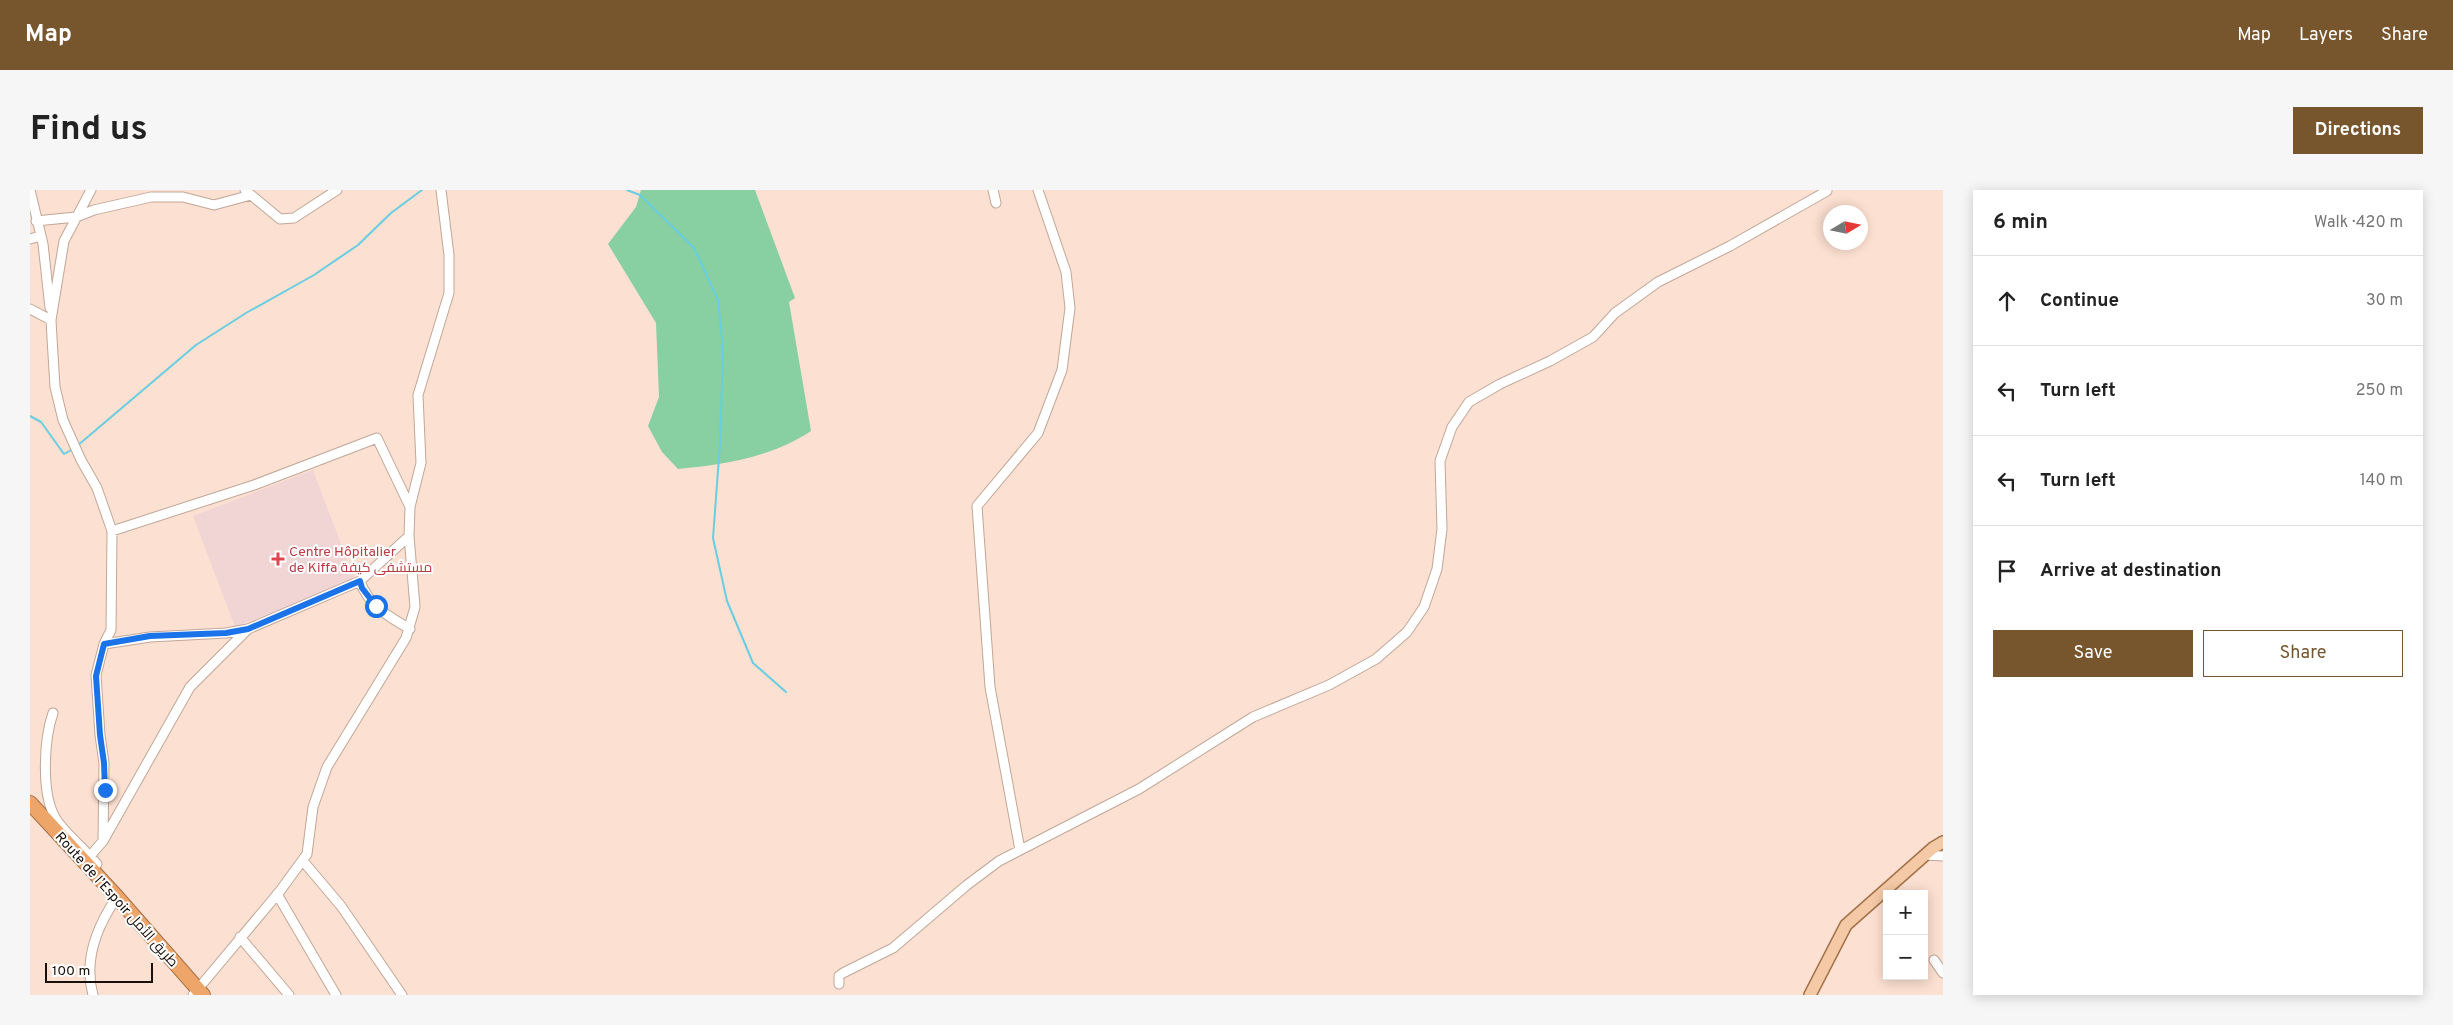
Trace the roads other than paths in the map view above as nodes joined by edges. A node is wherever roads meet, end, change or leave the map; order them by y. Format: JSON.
{"nodes":[{"id":1,"x":30,"y":190,"type":"edge"},
{"id":2,"x":91,"y":190,"type":"edge"},
{"id":3,"x":338,"y":190,"type":"edge"},
{"id":4,"x":441,"y":190,"type":"edge"},
{"id":5,"x":993,"y":190,"type":"edge"},
{"id":6,"x":1038,"y":190,"type":"edge"},
{"id":7,"x":1827,"y":191,"type":"dead end"},
{"id":8,"x":248,"y":192,"type":"edge"},
{"id":9,"x":996,"y":203,"type":"dead end"},
{"id":10,"x":32,"y":209,"type":"edge"},
{"id":11,"x":76,"y":217,"type":"junction"},
{"id":12,"x":36,"y":221,"type":"junction"},
{"id":13,"x":41,"y":236,"type":"junction"},
{"id":14,"x":30,"y":239,"type":"edge"},
{"id":15,"x":30,"y":309,"type":"edge"},
{"id":16,"x":51,"y":320,"type":"junction"},
{"id":17,"x":410,"y":507,"type":"junction"},
{"id":18,"x":112,"y":531,"type":"junction"},
{"id":19,"x":410,"y":536,"type":"junction"},
{"id":20,"x":360,"y":581,"type":"junction"},
{"id":21,"x":248,"y":629,"type":"junction"},
{"id":22,"x":410,"y":629,"type":"junction"},
{"id":23,"x":104,"y":644,"type":"junction"},
{"id":24,"x":54,"y":713,"type":"dead end"},
{"id":25,"x":30,"y":803,"type":"edge"},
{"id":26,"x":102,"y":841,"type":"junction"},
{"id":27,"x":1943,"y":842,"type":"edge"},
{"id":28,"x":1020,"y":850,"type":"junction"},
{"id":29,"x":1925,"y":855,"type":"junction"},
{"id":30,"x":1943,"y":856,"type":"edge"},
{"id":31,"x":91,"y":861,"type":"junction"},
{"id":32,"x":303,"y":861,"type":"junction"},
{"id":33,"x":277,"y":894,"type":"junction"},
{"id":34,"x":117,"y":897,"type":"junction"},
{"id":35,"x":240,"y":937,"type":"junction"},
{"id":36,"x":1934,"y":960,"type":"dead end"},
{"id":37,"x":1943,"y":973,"type":"edge"},
{"id":38,"x":840,"y":984,"type":"dead end"},
{"id":39,"x":198,"y":993,"type":"edge"},
{"id":40,"x":93,"y":995,"type":"edge"},
{"id":41,"x":289,"y":995,"type":"edge"},
{"id":42,"x":336,"y":995,"type":"edge"},
{"id":43,"x":402,"y":995,"type":"edge"},
{"id":44,"x":1810,"y":995,"type":"edge"}],
"edges":[{"from":1,"to":10,"type":"street"},
{"from":2,"to":11,"type":"street"},
{"from":3,"to":8,"type":"street"},
{"from":4,"to":17,"type":"street"},
{"from":5,"to":9,"type":"street"},
{"from":6,"to":28,"type":"street"},
{"from":7,"to":28,"type":"street"},
{"from":8,"to":11,"type":"street"},
{"from":10,"to":12,"type":"street"},
{"from":11,"to":12,"type":"street"},
{"from":11,"to":16,"type":"street"},
{"from":12,"to":13,"type":"street"},
{"from":13,"to":14,"type":"street"},
{"from":13,"to":16,"type":"street"},
{"from":15,"to":16,"type":"street"},
{"from":16,"to":18,"type":"street"},
{"from":17,"to":18,"type":"street"},
{"from":17,"to":19,"type":"street"},
{"from":18,"to":23,"type":"street"},
{"from":19,"to":20,"type":"street"},
{"from":19,"to":22,"type":"street"},
{"from":20,"to":21,"type":"street"},
{"from":20,"to":22,"type":"street"},
{"from":21,"to":23,"type":"street"},
{"from":21,"to":26,"type":"street"},
{"from":22,"to":32,"type":"street"},
{"from":23,"to":26,"type":"street"},
{"from":24,"to":31,"type":"street"},
{"from":25,"to":31,"type":"highway","name":"Route de l’Espoir طريق الأمل"},
{"from":26,"to":31,"type":"street"},
{"from":27,"to":29,"type":"main road"},
{"from":28,"to":38,"type":"street"},
{"from":29,"to":30,"type":"street"},
{"from":29,"to":44,"type":"main road"},
{"from":31,"to":34,"type":"highway","name":"Route de l’Espoir طريق الأمل"},
{"from":32,"to":33,"type":"street"},
{"from":32,"to":43,"type":"street"},
{"from":33,"to":35,"type":"street"},
{"from":33,"to":42,"type":"street"},
{"from":34,"to":39,"type":"highway","name":"Route de l’Espoir طريق الأمل"},
{"from":34,"to":40,"type":"street"},
{"from":35,"to":39,"type":"street"},
{"from":35,"to":41,"type":"street"},
{"from":36,"to":37,"type":"street"}]}
